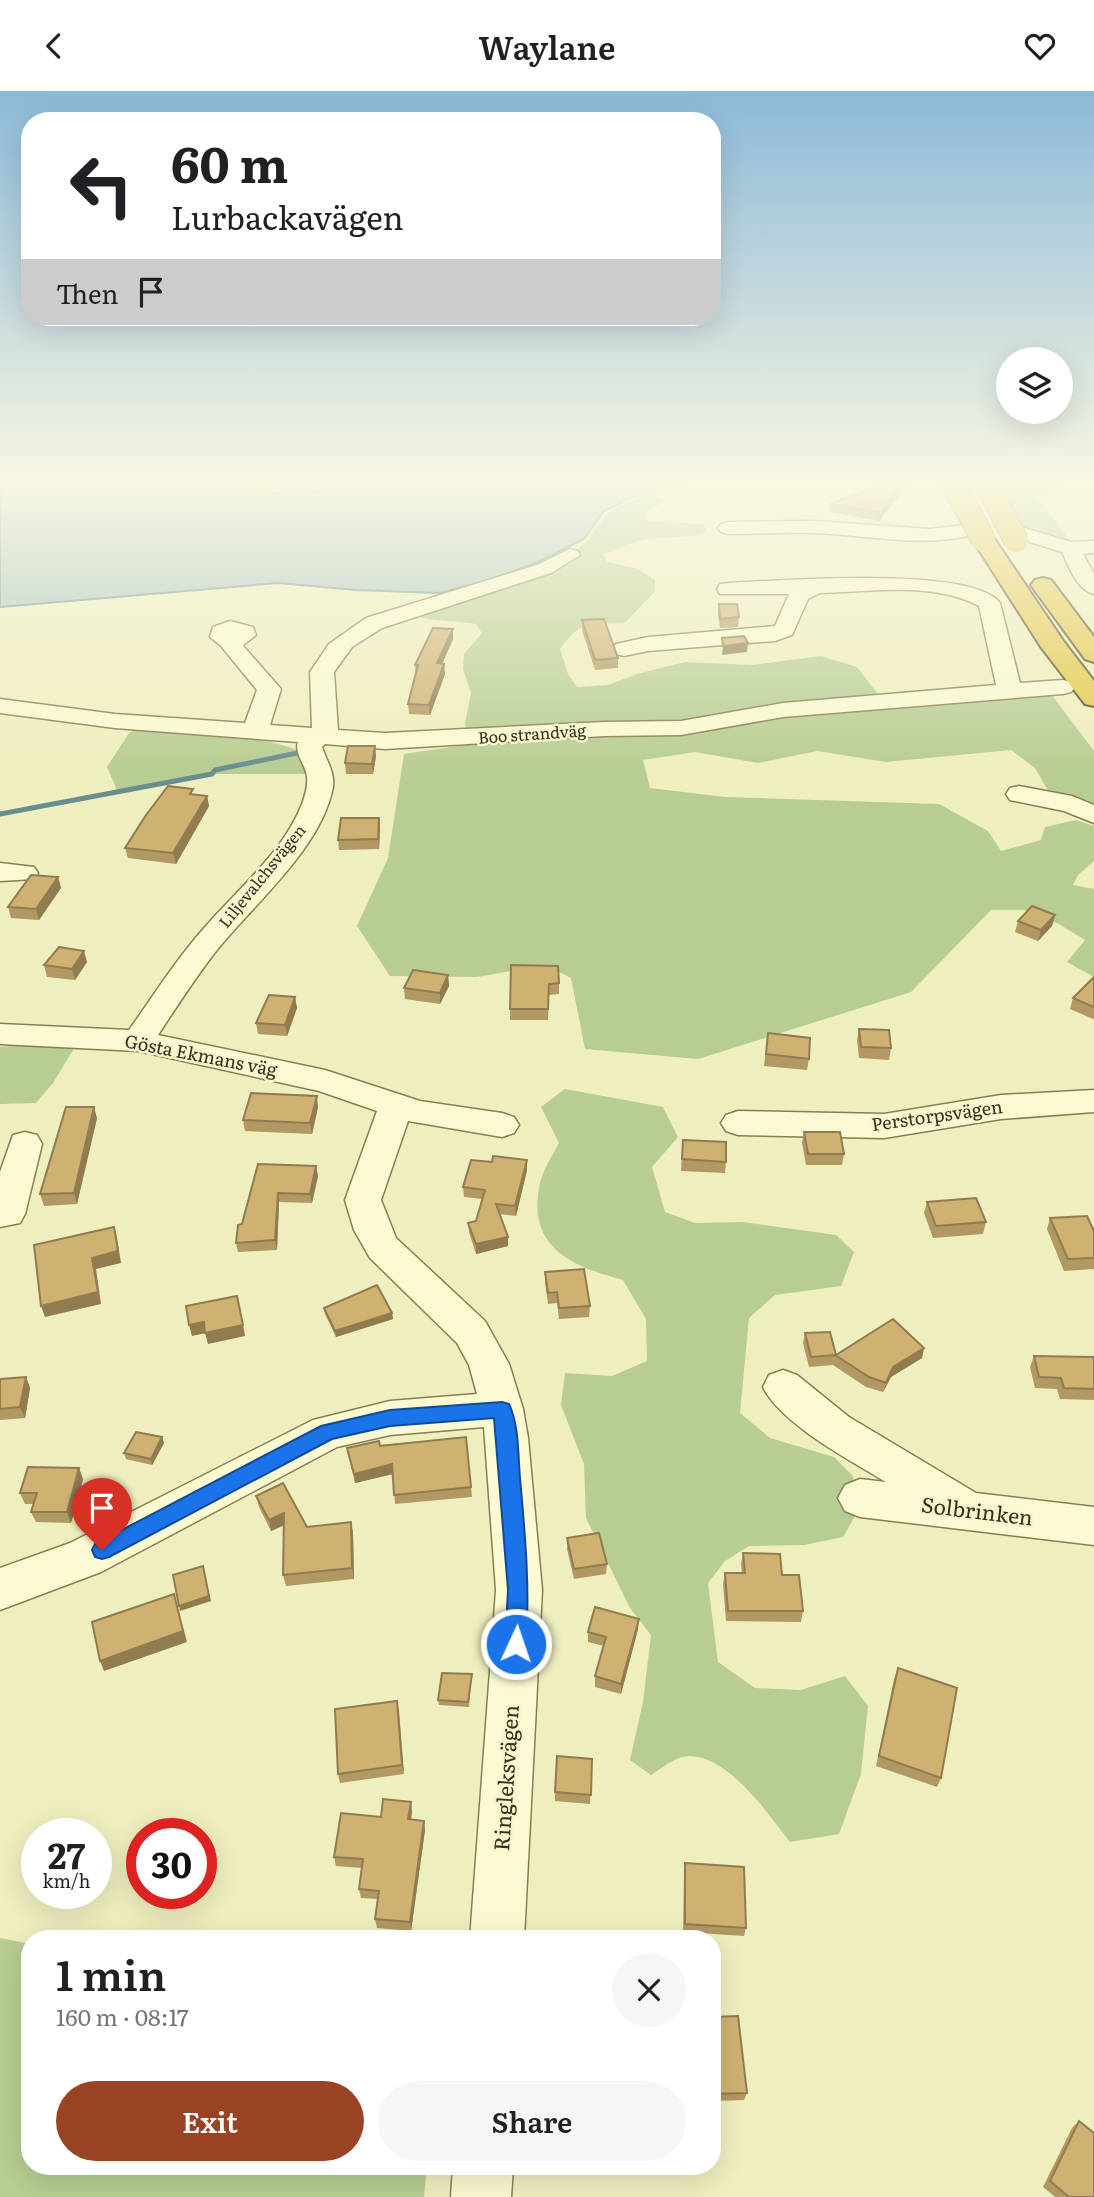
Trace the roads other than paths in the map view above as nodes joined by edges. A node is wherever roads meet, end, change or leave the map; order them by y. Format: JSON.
{"nodes":[{"id":1,"x":511,"y":579,"type":"edge"},
{"id":2,"x":1006,"y":579,"type":"edge"},
{"id":3,"x":1043,"y":579,"type":"edge"},
{"id":4,"x":816,"y":587,"type":"junction"},
{"id":5,"x":728,"y":589,"type":"dead end"},
{"id":6,"x":231,"y":642,"type":"dead end"},
{"id":7,"x":624,"y":649,"type":"dead end"},
{"id":8,"x":1094,"y":654,"type":"edge"},
{"id":9,"x":1063,"y":687,"type":"dead end"},
{"id":10,"x":1010,"y":692,"type":"junction"},
{"id":11,"x":1094,"y":698,"type":"edge"},
{"id":12,"x":0,"y":706,"type":"edge"},
{"id":13,"x":255,"y":732,"type":"junction"},
{"id":14,"x":316,"y":737,"type":"junction"},
{"id":15,"x":1019,"y":794,"type":"dead end"},
{"id":16,"x":1094,"y":815,"type":"edge"},
{"id":17,"x":0,"y":1034,"type":"edge"},
{"id":18,"x":138,"y":1041,"type":"junction"},
{"id":19,"x":1094,"y":1101,"type":"edge"},
{"id":20,"x":396,"y":1107,"type":"junction"},
{"id":21,"x":738,"y":1123,"type":"dead end"},
{"id":22,"x":502,"y":1125,"type":"dead end"},
{"id":23,"x":25,"y":1144,"type":"dead end"},
{"id":24,"x":0,"y":1214,"type":"edge"},
{"id":25,"x":783,"y":1387,"type":"dead end"},
{"id":26,"x":502,"y":1409,"type":"junction"},
{"id":27,"x":860,"y":1498,"type":"dead end"},
{"id":28,"x":973,"y":1512,"type":"junction"},
{"id":29,"x":1094,"y":1526,"type":"edge"},
{"id":30,"x":0,"y":1589,"type":"edge"},
{"id":31,"x":498,"y":1930,"type":"edge"},
{"id":32,"x":482,"y":2175,"type":"edge"},
{"id":33,"x":481,"y":2197,"type":"edge"}],
"edges":[{"from":1,"to":14,"type":"street","name":"Liljevalchsvägen"},
{"from":2,"to":11,"type":"highway"},
{"from":3,"to":8,"type":"highway"},
{"from":4,"to":5,"type":"street"},
{"from":4,"to":7,"type":"street"},
{"from":4,"to":10,"type":"street"},
{"from":6,"to":13,"type":"street"},
{"from":9,"to":10,"type":"street","name":"Boo strandväg"},
{"from":10,"to":14,"type":"street","name":"Boo strandväg"},
{"from":12,"to":13,"type":"street","name":"Boo strandväg"},
{"from":13,"to":14,"type":"street","name":"Boo strandväg"},
{"from":14,"to":18,"type":"street","name":"Liljevalchsvägen"},
{"from":15,"to":16,"type":"street"},
{"from":17,"to":18,"type":"street","name":"Gösta Ekmans väg"},
{"from":18,"to":20,"type":"street","name":"Gösta Ekmans väg"},
{"from":19,"to":21,"type":"street","name":"Perstorpsvägen"},
{"from":20,"to":22,"type":"street"},
{"from":20,"to":26,"type":"street","name":"Ringleksvägen"},
{"from":23,"to":24,"type":"street"},
{"from":25,"to":28,"type":"street"},
{"from":26,"to":30,"type":"street"},
{"from":26,"to":31,"type":"street","name":"Ringleksvägen"},
{"from":27,"to":28,"type":"street","name":"Solbrinken"},
{"from":28,"to":29,"type":"street","name":"Solbrinken"},
{"from":32,"to":33,"type":"street"}]}
